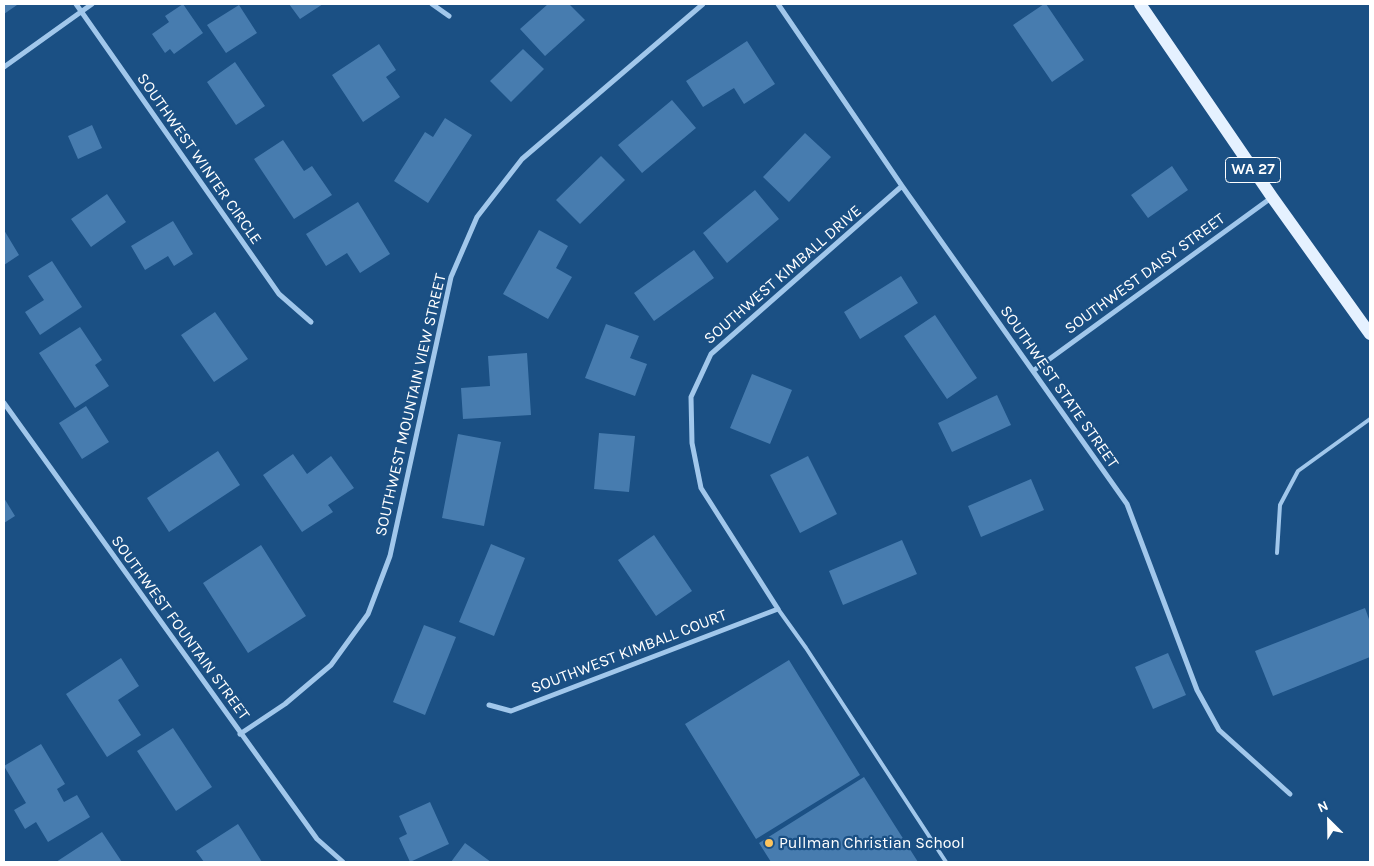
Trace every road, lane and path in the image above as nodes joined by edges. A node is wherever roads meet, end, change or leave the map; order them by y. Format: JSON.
{"nodes":[{"id":1,"x":76,"y":4,"type":"edge"},
{"id":2,"x":92,"y":4,"type":"edge"},
{"id":3,"x":432,"y":4,"type":"edge"},
{"id":4,"x":703,"y":4,"type":"edge"},
{"id":5,"x":778,"y":4,"type":"edge"},
{"id":6,"x":1140,"y":4,"type":"edge"},
{"id":7,"x":81,"y":11,"type":"junction"},
{"id":8,"x":449,"y":16,"type":"dead end"},
{"id":9,"x":4,"y":68,"type":"edge"},
{"id":10,"x":902,"y":186,"type":"junction"},
{"id":11,"x":1272,"y":197,"type":"junction"},
{"id":12,"x":310,"y":322,"type":"dead end"},
{"id":13,"x":1370,"y":334,"type":"edge"},
{"id":14,"x":1033,"y":371,"type":"junction"},
{"id":15,"x":4,"y":403,"type":"edge"},
{"id":16,"x":1370,"y":419,"type":"edge"},
{"id":17,"x":1277,"y":553,"type":"dead end"},
{"id":18,"x":778,"y":609,"type":"junction"},
{"id":19,"x":489,"y":706,"type":"dead end"},
{"id":20,"x":240,"y":734,"type":"junction"},
{"id":21,"x":1290,"y":794,"type":"dead end"},
{"id":22,"x":343,"y":862,"type":"edge"},
{"id":23,"x":946,"y":862,"type":"edge"}],
"edges":[{"from":1,"to":7,"type":"street","name":"SOUTHWEST WINTER CIRCLE"},
{"from":2,"to":7,"type":"street"},
{"from":3,"to":8,"type":"street"},
{"from":4,"to":20,"type":"street","name":"SOUTHWEST MOUNTAIN VIEW STREET"},
{"from":5,"to":10,"type":"street","name":"SOUTHWEST STATE STREET"},
{"from":6,"to":11,"type":"main road","number":"WA 27"},
{"from":7,"to":9,"type":"street"},
{"from":7,"to":12,"type":"street","name":"SOUTHWEST WINTER CIRCLE"},
{"from":10,"to":14,"type":"street","name":"SOUTHWEST STATE STREET"},
{"from":10,"to":18,"type":"street","name":"SOUTHWEST KIMBALL DRIVE"},
{"from":11,"to":13,"type":"main road","number":"WA 27"},
{"from":11,"to":14,"type":"street","name":"SOUTHWEST DAISY STREET"},
{"from":14,"to":21,"type":"street","name":"SOUTHWEST STATE STREET"},
{"from":15,"to":20,"type":"street","name":"SOUTHWEST FOUNTAIN STREET"},
{"from":16,"to":17,"type":"lane"},
{"from":18,"to":19,"type":"street","name":"SOUTHWEST KIMBALL COURT"},
{"from":18,"to":23,"type":"lane"},
{"from":20,"to":22,"type":"street","name":"SOUTHWEST FOUNTAIN STREET"}]}
